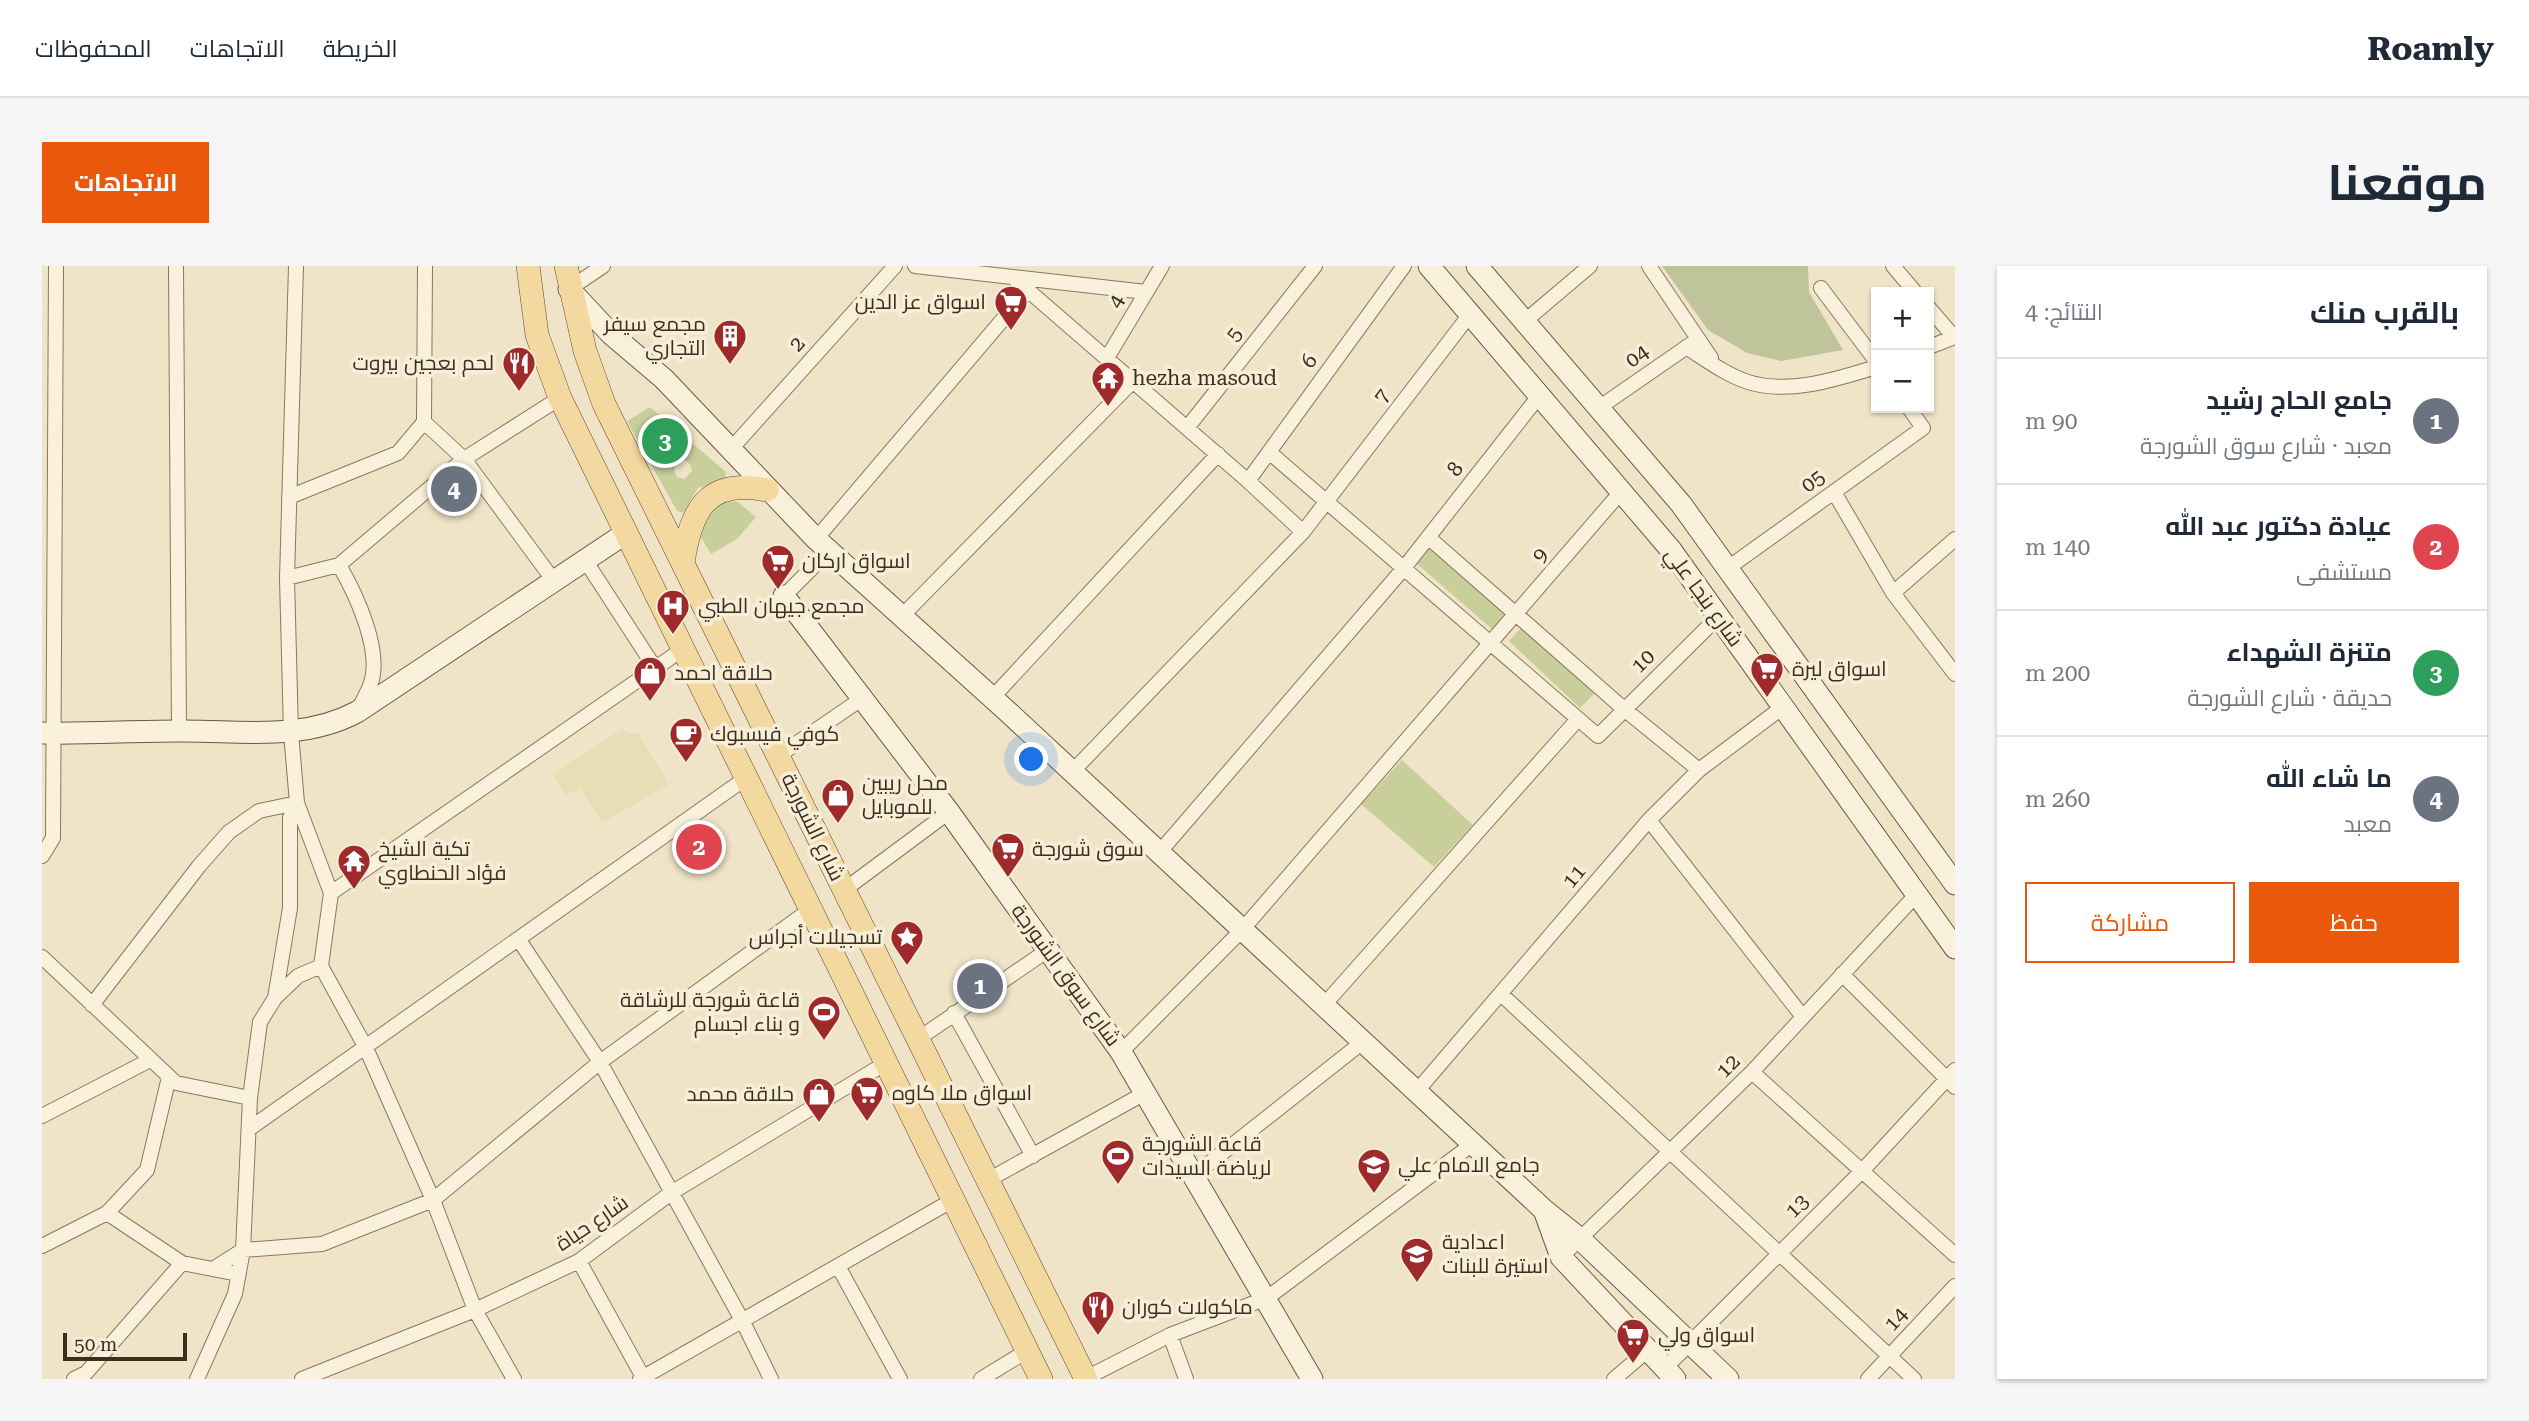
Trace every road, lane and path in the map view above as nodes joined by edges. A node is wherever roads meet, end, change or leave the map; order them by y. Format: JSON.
{"nodes":[{"id":1,"x":56,"y":266,"type":"edge"},
{"id":2,"x":176,"y":266,"type":"edge"},
{"id":3,"x":296,"y":266,"type":"edge"},
{"id":4,"x":425,"y":266,"type":"edge"},
{"id":5,"x":603,"y":266,"type":"edge"},
{"id":6,"x":895,"y":266,"type":"edge"},
{"id":7,"x":915,"y":266,"type":"edge"},
{"id":8,"x":1162,"y":266,"type":"edge"},
{"id":9,"x":1315,"y":266,"type":"edge"},
{"id":10,"x":1404,"y":266,"type":"edge"},
{"id":11,"x":1429,"y":266,"type":"edge"},
{"id":12,"x":1477,"y":266,"type":"edge"},
{"id":13,"x":1590,"y":266,"type":"edge"},
{"id":14,"x":1649,"y":266,"type":"edge"},
{"id":15,"x":1893,"y":266,"type":"edge"},
{"id":16,"x":525,"y":269,"type":"edge"},
{"id":17,"x":567,"y":277,"type":"edge"},
{"id":18,"x":1026,"y":278,"type":"edge"},
{"id":19,"x":1911,"y":287,"type":"edge"},
{"id":20,"x":1821,"y":288,"type":"dead end"},
{"id":21,"x":1146,"y":292,"type":"junction"},
{"id":22,"x":1471,"y":313,"type":"junction"},
{"id":23,"x":1934,"y":314,"type":"edge"},
{"id":24,"x":1525,"y":320,"type":"junction"},
{"id":25,"x":1954,"y":337,"type":"edge"},
{"id":26,"x":1692,"y":343,"type":"junction"},
{"id":27,"x":1934,"y":345,"type":"edge"},
{"id":28,"x":1871,"y":354,"type":"edge"},
{"id":29,"x":1107,"y":358,"type":"junction"},
{"id":30,"x":1871,"y":368,"type":"edge"},
{"id":31,"x":1133,"y":381,"type":"junction"},
{"id":32,"x":1539,"y":396,"type":"junction"},
{"id":33,"x":560,"y":398,"type":"junction"},
{"id":34,"x":1600,"y":407,"type":"junction"},
{"id":35,"x":1912,"y":413,"type":"edge"},
{"id":36,"x":424,"y":422,"type":"junction"},
{"id":37,"x":1187,"y":428,"type":"junction"},
{"id":38,"x":731,"y":449,"type":"junction"},
{"id":39,"x":1269,"y":452,"type":"junction"},
{"id":40,"x":1218,"y":454,"type":"junction"},
{"id":41,"x":464,"y":459,"type":"junction"},
{"id":42,"x":1248,"y":481,"type":"junction"},
{"id":43,"x":767,"y":490,"type":"junction"},
{"id":44,"x":1833,"y":492,"type":"junction"},
{"id":45,"x":1620,"y":493,"type":"junction"},
{"id":46,"x":289,"y":497,"type":"junction"},
{"id":47,"x":1327,"y":504,"type":"junction"},
{"id":48,"x":1303,"y":532,"type":"junction"},
{"id":49,"x":626,"y":533,"type":"junction"},
{"id":50,"x":1428,"y":537,"type":"junction"},
{"id":51,"x":1955,"y":539,"type":"edge"},
{"id":52,"x":823,"y":545,"type":"junction"},
{"id":53,"x":585,"y":560,"type":"junction"},
{"id":54,"x":683,"y":563,"type":"junction"},
{"id":55,"x":339,"y":565,"type":"junction"},
{"id":56,"x":1404,"y":568,"type":"junction"},
{"id":57,"x":1728,"y":568,"type":"junction"},
{"id":58,"x":287,"y":578,"type":"junction"},
{"id":59,"x":554,"y":580,"type":"junction"},
{"id":60,"x":1893,"y":593,"type":"junction"},
{"id":61,"x":785,"y":596,"type":"joint"},
{"id":62,"x":1518,"y":614,"type":"junction"},
{"id":63,"x":1720,"y":616,"type":"junction"},
{"id":64,"x":901,"y":617,"type":"junction"},
{"id":65,"x":1491,"y":643,"type":"junction"},
{"id":66,"x":683,"y":649,"type":"junction"},
{"id":67,"x":655,"y":668,"type":"junction"},
{"id":68,"x":1955,"y":674,"type":"edge"},
{"id":69,"x":992,"y":698,"type":"junction"},
{"id":70,"x":860,"y":699,"type":"junction"},
{"id":71,"x":1783,"y":707,"type":"junction"},
{"id":72,"x":1624,"y":709,"type":"junction"},
{"id":73,"x":357,"y":712,"type":"junction"},
{"id":74,"x":1837,"y":718,"type":"junction"},
{"id":75,"x":1578,"y":719,"type":"junction"},
{"id":76,"x":179,"y":731,"type":"junction"},
{"id":77,"x":49,"y":733,"type":"edge"},
{"id":78,"x":291,"y":733,"type":"junction"},
{"id":79,"x":1805,"y":739,"type":"junction"},
{"id":80,"x":778,"y":756,"type":"junction"},
{"id":81,"x":1699,"y":770,"type":"junction"},
{"id":82,"x":1071,"y":773,"type":"junction"},
{"id":83,"x":746,"y":778,"type":"junction"},
{"id":84,"x":297,"y":803,"type":"junction"},
{"id":85,"x":948,"y":813,"type":"junction"},
{"id":86,"x":1648,"y":820,"type":"junction"},
{"id":87,"x":1158,"y":854,"type":"junction"},
{"id":88,"x":42,"y":856,"type":"edge"},
{"id":89,"x":1955,"y":884,"type":"edge"},
{"id":90,"x":844,"y":890,"type":"junction"},
{"id":91,"x":331,"y":893,"type":"junction"},
{"id":92,"x":1916,"y":895,"type":"junction"},
{"id":93,"x":811,"y":909,"type":"junction"},
{"id":94,"x":1242,"y":929,"type":"junction"},
{"id":95,"x":519,"y":940,"type":"junction"},
{"id":96,"x":1955,"y":948,"type":"edge"},
{"id":97,"x":1048,"y":950,"type":"junction"},
{"id":98,"x":45,"y":965,"type":"edge"},
{"id":99,"x":321,"y":966,"type":"junction"},
{"id":100,"x":1842,"y":974,"type":"junction"},
{"id":101,"x":1501,"y":994,"type":"junction"},
{"id":102,"x":275,"y":998,"type":"junction"},
{"id":103,"x":92,"y":1005,"type":"junction"},
{"id":104,"x":1324,"y":1005,"type":"junction"},
{"id":105,"x":954,"y":1013,"type":"junction"},
{"id":106,"x":1803,"y":1017,"type":"junction"},
{"id":107,"x":918,"y":1039,"type":"junction"},
{"id":108,"x":1364,"y":1041,"type":"junction"},
{"id":109,"x":366,"y":1048,"type":"junction"},
{"id":110,"x":1121,"y":1052,"type":"junction"},
{"id":111,"x":150,"y":1060,"type":"junction"},
{"id":112,"x":600,"y":1062,"type":"junction"},
{"id":113,"x":886,"y":1063,"type":"junction"},
{"id":114,"x":1752,"y":1072,"type":"junction"},
{"id":115,"x":169,"y":1077,"type":"junction"},
{"id":116,"x":1952,"y":1079,"type":"edge"},
{"id":117,"x":1417,"y":1091,"type":"junction"},
{"id":118,"x":1145,"y":1093,"type":"junction"},
{"id":119,"x":250,"y":1098,"type":"junction"},
{"id":120,"x":42,"y":1116,"type":"edge"},
{"id":121,"x":249,"y":1129,"type":"junction"},
{"id":122,"x":1474,"y":1143,"type":"junction"},
{"id":123,"x":1670,"y":1151,"type":"junction"},
{"id":124,"x":1033,"y":1156,"type":"junction"},
{"id":125,"x":1863,"y":1170,"type":"junction"},
{"id":126,"x":1193,"y":1176,"type":"junction"},
{"id":127,"x":988,"y":1180,"type":"junction"},
{"id":128,"x":671,"y":1193,"type":"junction"},
{"id":129,"x":433,"y":1200,"type":"junction"},
{"id":130,"x":953,"y":1200,"type":"junction"},
{"id":131,"x":1544,"y":1210,"type":"junction"},
{"id":132,"x":107,"y":1213,"type":"junction"},
{"id":133,"x":1579,"y":1238,"type":"junction"},
{"id":134,"x":42,"y":1246,"type":"edge"},
{"id":135,"x":243,"y":1250,"type":"junction"},
{"id":136,"x":1779,"y":1252,"type":"junction"},
{"id":137,"x":1955,"y":1255,"type":"edge"},
{"id":138,"x":1561,"y":1257,"type":"junction"},
{"id":139,"x":579,"y":1261,"type":"junction"},
{"id":140,"x":182,"y":1262,"type":"junction"},
{"id":141,"x":838,"y":1266,"type":"junction"},
{"id":142,"x":212,"y":1269,"type":"junction"},
{"id":143,"x":238,"y":1274,"type":"junction"},
{"id":144,"x":1955,"y":1286,"type":"edge"},
{"id":145,"x":1267,"y":1298,"type":"junction"},
{"id":146,"x":475,"y":1310,"type":"junction"},
{"id":147,"x":743,"y":1322,"type":"junction"},
{"id":148,"x":1170,"y":1335,"type":"junction"},
{"id":149,"x":1689,"y":1342,"type":"junction"},
{"id":150,"x":1648,"y":1350,"type":"junction"},
{"id":151,"x":1027,"y":1352,"type":"junction"},
{"id":152,"x":1890,"y":1356,"type":"junction"},
{"id":153,"x":1670,"y":1374,"type":"edge"},
{"id":154,"x":85,"y":1377,"type":"edge"},
{"id":155,"x":642,"y":1378,"type":"edge"},
{"id":156,"x":197,"y":1379,"type":"edge"},
{"id":157,"x":302,"y":1379,"type":"edge"},
{"id":158,"x":514,"y":1379,"type":"edge"},
{"id":159,"x":771,"y":1379,"type":"edge"},
{"id":160,"x":900,"y":1379,"type":"edge"},
{"id":161,"x":981,"y":1379,"type":"edge"},
{"id":162,"x":1041,"y":1379,"type":"edge"},
{"id":163,"x":1086,"y":1379,"type":"edge"},
{"id":164,"x":1186,"y":1379,"type":"edge"},
{"id":165,"x":1312,"y":1379,"type":"edge"},
{"id":166,"x":1614,"y":1379,"type":"edge"},
{"id":167,"x":1728,"y":1379,"type":"edge"},
{"id":168,"x":1868,"y":1379,"type":"edge"},
{"id":169,"x":1914,"y":1379,"type":"edge"}],
"edges":[{"from":1,"to":77,"type":"street"},
{"from":2,"to":76,"type":"street"},
{"from":3,"to":46,"type":"street"},
{"from":4,"to":36,"type":"street"},
{"from":5,"to":17,"type":"street"},
{"from":6,"to":38,"type":"street","name":"2"},
{"from":7,"to":18,"type":"street"},
{"from":8,"to":21,"type":"street","name":"4"},
{"from":9,"to":37,"type":"street","name":"5"},
{"from":10,"to":39,"type":"street","name":"6"},
{"from":11,"to":22,"type":"street","name":"شارع بنجا علي"},
{"from":12,"to":24,"type":"street","name":"شارع بنجا علي"},
{"from":13,"to":24,"type":"street"},
{"from":14,"to":26,"type":"street"},
{"from":15,"to":19,"type":"street"},
{"from":16,"to":33,"type":"main road"},
{"from":17,"to":38,"type":"street"},
{"from":17,"to":54,"type":"main road","name":"شارع الشورجة"},
{"from":18,"to":21,"type":"street"},
{"from":18,"to":29,"type":"street"},
{"from":18,"to":52,"type":"street"},
{"from":20,"to":28,"type":"street"},
{"from":21,"to":29,"type":"street","name":"4"},
{"from":22,"to":32,"type":"street","name":"شارع بنجا علي"},
{"from":22,"to":47,"type":"street","name":"7"},
{"from":23,"to":25,"type":"street"},
{"from":24,"to":34,"type":"street","name":"شارع بنجا علي"},
{"from":25,"to":27,"type":"street"},
{"from":26,"to":30,"type":"street"},
{"from":26,"to":34,"type":"street","name":"04"},
{"from":29,"to":31,"type":"street"},
{"from":31,"to":37,"type":"street"},
{"from":31,"to":64,"type":"street"},
{"from":32,"to":45,"type":"street","name":"شارع بنجا علي"},
{"from":32,"to":50,"type":"street","name":"8"},
{"from":33,"to":41,"type":"street"},
{"from":33,"to":49,"type":"main road"},
{"from":34,"to":57,"type":"street","name":"شارع بنجا علي"},
{"from":35,"to":44,"type":"street","name":"05"},
{"from":36,"to":41,"type":"street"},
{"from":36,"to":46,"type":"street"},
{"from":37,"to":40,"type":"street"},
{"from":38,"to":43,"type":"street"},
{"from":39,"to":42,"type":"street","name":"6"},
{"from":39,"to":47,"type":"street"},
{"from":40,"to":42,"type":"street"},
{"from":40,"to":69,"type":"street"},
{"from":41,"to":55,"type":"street"},
{"from":41,"to":59,"type":"street"},
{"from":42,"to":48,"type":"street"},
{"from":43,"to":52,"type":"street"},
{"from":43,"to":54,"type":"main road"},
{"from":44,"to":57,"type":"street","name":"05"},
{"from":44,"to":60,"type":"street"},
{"from":45,"to":62,"type":"street","name":"9"},
{"from":45,"to":63,"type":"street","name":"شارع بنجا علي"},
{"from":46,"to":58,"type":"street"},
{"from":47,"to":48,"type":"street","name":"7"},
{"from":47,"to":56,"type":"street"},
{"from":48,"to":82,"type":"street","name":"7"},
{"from":49,"to":53,"type":"street"},
{"from":49,"to":66,"type":"main road"},
{"from":50,"to":56,"type":"street","name":"8"},
{"from":50,"to":62,"type":"street"},
{"from":51,"to":60,"type":"street"},
{"from":52,"to":61,"type":"street"},
{"from":52,"to":64,"type":"street"},
{"from":53,"to":59,"type":"street"},
{"from":53,"to":67,"type":"street"},
{"from":54,"to":80,"type":"main road","name":"شارع الشورجة"},
{"from":55,"to":58,"type":"street"},
{"from":55,"to":73,"type":"street"},
{"from":56,"to":65,"type":"street"},
{"from":56,"to":87,"type":"street","name":"8"},
{"from":57,"to":74,"type":"street","name":"شارع بنجا علي"},
{"from":58,"to":78,"type":"street"},
{"from":59,"to":73,"type":"street"},
{"from":60,"to":68,"type":"street"},
{"from":61,"to":70,"type":"street","name":"شارع سوق الشورجة"},
{"from":62,"to":65,"type":"street","name":"9"},
{"from":62,"to":72,"type":"street"},
{"from":63,"to":71,"type":"street","name":"شارع بنجا علي"},
{"from":63,"to":72,"type":"street","name":"10"},
{"from":64,"to":69,"type":"street"},
{"from":65,"to":75,"type":"street"},
{"from":65,"to":94,"type":"street","name":"9"},
{"from":66,"to":67,"type":"street"},
{"from":66,"to":83,"type":"main road"},
{"from":67,"to":91,"type":"street"},
{"from":69,"to":82,"type":"street"},
{"from":70,"to":80,"type":"street"},
{"from":70,"to":85,"type":"street","name":"شارع سوق الشورجة"},
{"from":71,"to":79,"type":"street","name":"شارع بنجا علي"},
{"from":71,"to":81,"type":"street","name":"11"},
{"from":72,"to":75,"type":"street","name":"10"},
{"from":72,"to":81,"type":"street"},
{"from":73,"to":78,"type":"street"},
{"from":74,"to":79,"type":"street"},
{"from":74,"to":89,"type":"street","name":"شارع بنجا علي"},
{"from":75,"to":104,"type":"street"},
{"from":76,"to":77,"type":"street"},
{"from":76,"to":78,"type":"street"},
{"from":77,"to":88,"type":"street"},
{"from":78,"to":84,"type":"street"},
{"from":79,"to":92,"type":"street","name":"شارع بنجا علي"},
{"from":80,"to":83,"type":"main road"},
{"from":80,"to":90,"type":"main road","name":"شارع الشورجة"},
{"from":81,"to":86,"type":"street","name":"11"},
{"from":82,"to":87,"type":"street"},
{"from":83,"to":93,"type":"main road"},
{"from":83,"to":95,"type":"street"},
{"from":84,"to":91,"type":"street"},
{"from":84,"to":102,"type":"street"},
{"from":84,"to":103,"type":"street"},
{"from":85,"to":90,"type":"street"},
{"from":85,"to":97,"type":"street","name":"شارع سوق الشورجة"},
{"from":86,"to":101,"type":"street","name":"11"},
{"from":86,"to":106,"type":"street"},
{"from":87,"to":94,"type":"street"},
{"from":90,"to":107,"type":"main road","name":"شارع الشورجة"},
{"from":91,"to":99,"type":"street"},
{"from":92,"to":96,"type":"street","name":"شارع بنجا علي"},
{"from":92,"to":100,"type":"street","name":"12"},
{"from":93,"to":112,"type":"street"},
{"from":93,"to":113,"type":"main road"},
{"from":94,"to":104,"type":"street"},
{"from":94,"to":110,"type":"street","name":"9"},
{"from":95,"to":109,"type":"street"},
{"from":95,"to":112,"type":"street"},
{"from":97,"to":105,"type":"street"},
{"from":97,"to":110,"type":"street","name":"شارع سوق الشورجة"},
{"from":98,"to":103,"type":"street"},
{"from":99,"to":102,"type":"street"},
{"from":99,"to":109,"type":"street"},
{"from":100,"to":106,"type":"street","name":"12"},
{"from":100,"to":116,"type":"street"},
{"from":101,"to":117,"type":"street","name":"11"},
{"from":101,"to":123,"type":"street"},
{"from":102,"to":119,"type":"street"},
{"from":103,"to":111,"type":"street"},
{"from":104,"to":108,"type":"street"},
{"from":105,"to":107,"type":"street"},
{"from":105,"to":124,"type":"street"},
{"from":106,"to":114,"type":"street","name":"12"},
{"from":107,"to":127,"type":"main road","name":"شارع الشورجة"},
{"from":108,"to":117,"type":"street"},
{"from":108,"to":126,"type":"street"},
{"from":109,"to":121,"type":"street"},
{"from":109,"to":129,"type":"street"},
{"from":110,"to":118,"type":"street","name":"شارع سوق الشورجة"},
{"from":111,"to":115,"type":"street"},
{"from":111,"to":120,"type":"street"},
{"from":112,"to":128,"type":"street"},
{"from":112,"to":129,"type":"street"},
{"from":113,"to":128,"type":"street","name":"شارع حياة"},
{"from":113,"to":130,"type":"main road"},
{"from":114,"to":123,"type":"street","name":"12"},
{"from":114,"to":125,"type":"street"},
{"from":115,"to":119,"type":"street"},
{"from":115,"to":132,"type":"street"},
{"from":116,"to":125,"type":"street","name":"13"},
{"from":117,"to":122,"type":"street"},
{"from":118,"to":124,"type":"street"},
{"from":118,"to":126,"type":"street","name":"شارع سوق الشورجة"},
{"from":119,"to":121,"type":"street"},
{"from":121,"to":135,"type":"street"},
{"from":122,"to":131,"type":"street"},
{"from":122,"to":145,"type":"street"},
{"from":123,"to":133,"type":"street","name":"12"},
{"from":123,"to":136,"type":"street"},
{"from":124,"to":127,"type":"street"},
{"from":125,"to":136,"type":"street","name":"13"},
{"from":125,"to":137,"type":"street"},
{"from":126,"to":145,"type":"street","name":"شارع سوق الشورجة"},
{"from":127,"to":163,"type":"main road","name":"شارع الشورجة"},
{"from":128,"to":139,"type":"street","name":"شارع حياة"},
{"from":128,"to":147,"type":"street"},
{"from":129,"to":135,"type":"street"},
{"from":129,"to":146,"type":"street"},
{"from":130,"to":141,"type":"street"},
{"from":130,"to":151,"type":"main road"},
{"from":131,"to":133,"type":"street"},
{"from":131,"to":138,"type":"street"},
{"from":132,"to":134,"type":"street"},
{"from":132,"to":140,"type":"street"},
{"from":133,"to":138,"type":"street","name":"12"},
{"from":133,"to":149,"type":"street"},
{"from":135,"to":142,"type":"street"},
{"from":135,"to":143,"type":"street"},
{"from":136,"to":149,"type":"street","name":"13"},
{"from":136,"to":152,"type":"street"},
{"from":138,"to":150,"type":"street"},
{"from":139,"to":146,"type":"street","name":"شارع حياة"},
{"from":139,"to":155,"type":"street"},
{"from":140,"to":142,"type":"street"},
{"from":140,"to":154,"type":"street"},
{"from":141,"to":147,"type":"street"},
{"from":141,"to":160,"type":"street"},
{"from":142,"to":143,"type":"street"},
{"from":143,"to":156,"type":"street"},
{"from":144,"to":152,"type":"street","name":"14"},
{"from":145,"to":148,"type":"street"},
{"from":145,"to":165,"type":"street","name":"شارع سوق الشورجة"},
{"from":146,"to":157,"type":"street","name":"شارع حياة"},
{"from":146,"to":158,"type":"street"},
{"from":147,"to":155,"type":"street"},
{"from":147,"to":159,"type":"street"},
{"from":148,"to":163,"type":"street"},
{"from":148,"to":164,"type":"street"},
{"from":149,"to":153,"type":"street","name":"13"},
{"from":149,"to":167,"type":"street"},
{"from":150,"to":153,"type":"street"},
{"from":150,"to":166,"type":"street"},
{"from":151,"to":161,"type":"street"},
{"from":151,"to":162,"type":"main road"},
{"from":152,"to":168,"type":"street","name":"14"},
{"from":152,"to":169,"type":"street"}]}
